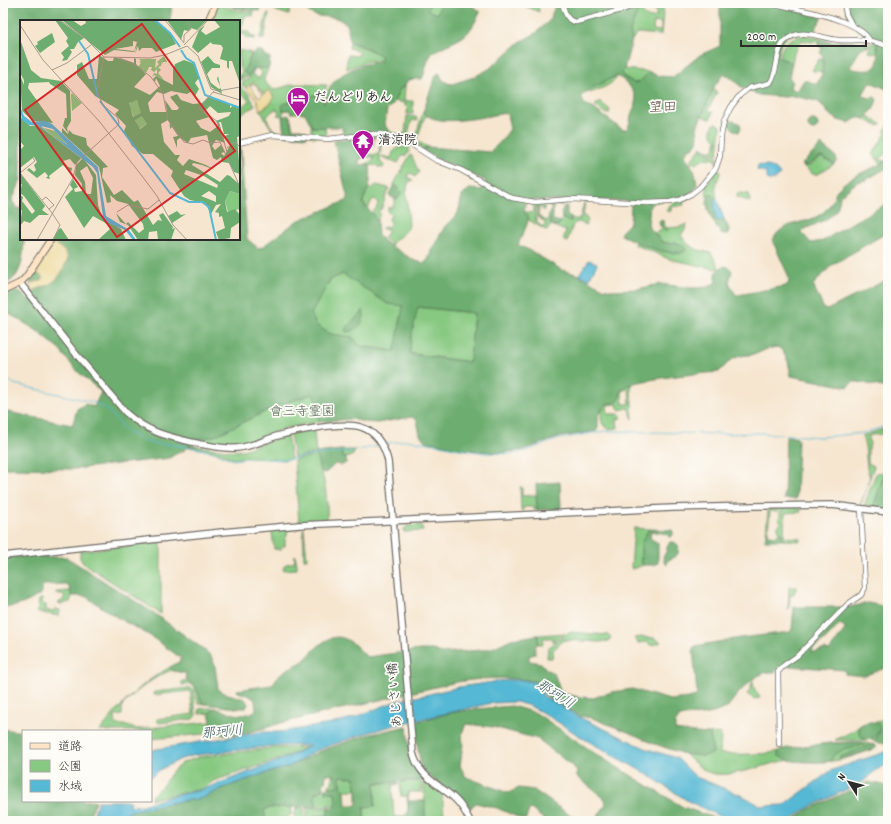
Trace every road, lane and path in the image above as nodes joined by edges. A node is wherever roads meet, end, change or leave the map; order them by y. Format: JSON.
{"nodes":[{"id":1,"x":216,"y":3,"type":"edge"},
{"id":2,"x":562,"y":3,"type":"edge"},
{"id":3,"x":637,"y":3,"type":"edge"},
{"id":4,"x":770,"y":3,"type":"edge"},
{"id":5,"x":844,"y":3,"type":"edge"},
{"id":6,"x":208,"y":20,"type":"edge"},
{"id":7,"x":852,"y":25,"type":"junction"},
{"id":8,"x":870,"y":41,"type":"junction"},
{"id":9,"x":888,"y":46,"type":"edge"},
{"id":10,"x":240,"y":143,"type":"edge"},
{"id":11,"x":50,"y":240,"type":"edge"},
{"id":12,"x":20,"y":283,"type":"junction"},
{"id":13,"x":3,"y":291,"type":"edge"},
{"id":14,"x":860,"y":508,"type":"junction"},
{"id":15,"x":888,"y":512,"type":"edge"},
{"id":16,"x":394,"y":522,"type":"junction"},
{"id":17,"x":3,"y":556,"type":"edge"},
{"id":18,"x":779,"y":744,"type":"dead end"},
{"id":19,"x":470,"y":821,"type":"edge"}],
"edges":[{"from":1,"to":6,"type":"main road"},
{"from":2,"to":3,"type":"street"},
{"from":4,"to":7,"type":"street"},
{"from":5,"to":7,"type":"street"},
{"from":7,"to":8,"type":"street"},
{"from":8,"to":9,"type":"street"},
{"from":8,"to":10,"type":"street"},
{"from":11,"to":12,"type":"main road"},
{"from":12,"to":13,"type":"main road"},
{"from":12,"to":16,"type":"street","name":"あじさい橋"},
{"from":14,"to":15,"type":"street"},
{"from":14,"to":16,"type":"street"},
{"from":14,"to":18,"type":"street"},
{"from":16,"to":17,"type":"street"},
{"from":16,"to":19,"type":"street","name":"あじさい橋"}]}
